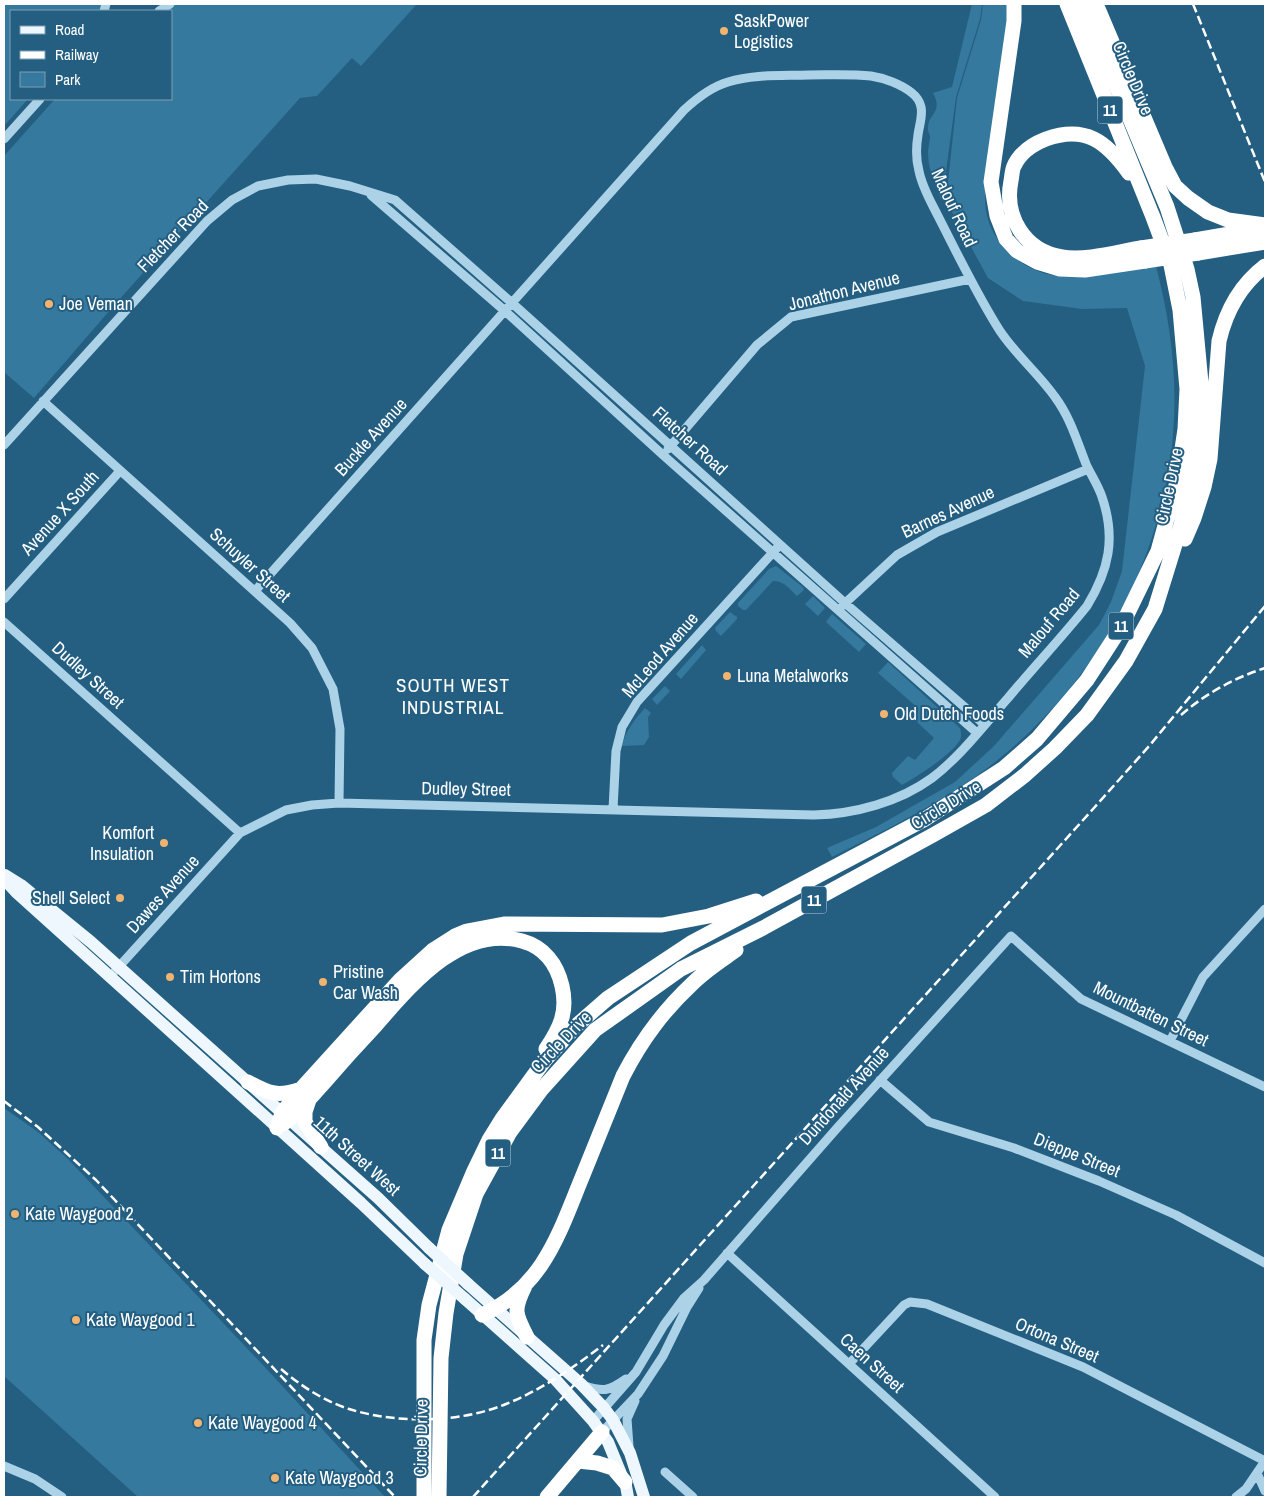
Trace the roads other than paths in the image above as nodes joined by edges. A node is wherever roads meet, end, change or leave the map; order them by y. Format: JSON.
{"nodes":[{"id":1,"x":1014,"y":4,"type":"edge"},
{"id":2,"x":1066,"y":4,"type":"edge"},
{"id":3,"x":1082,"y":4,"type":"edge"},
{"id":4,"x":1096,"y":4,"type":"edge"},
{"id":5,"x":39,"y":100,"type":"edge"},
{"id":6,"x":4,"y":139,"type":"edge"},
{"id":7,"x":368,"y":193,"type":"junction"},
{"id":8,"x":1153,"y":217,"type":"junction"},
{"id":9,"x":1265,"y":226,"type":"edge"},
{"id":10,"x":1265,"y":242,"type":"edge"},
{"id":11,"x":1197,"y":246,"type":"junction"},
{"id":12,"x":1143,"y":255,"type":"junction"},
{"id":13,"x":1265,"y":266,"type":"edge"},
{"id":14,"x":970,"y":279,"type":"junction"},
{"id":15,"x":512,"y":304,"type":"junction"},
{"id":16,"x":505,"y":311,"type":"junction"},
{"id":17,"x":43,"y":402,"type":"junction"},
{"id":18,"x":4,"y":445,"type":"edge"},
{"id":19,"x":670,"y":445,"type":"junction"},
{"id":20,"x":663,"y":455,"type":"junction"},
{"id":21,"x":1088,"y":469,"type":"junction"},
{"id":22,"x":120,"y":471,"type":"junction"},
{"id":23,"x":780,"y":544,"type":"junction"},
{"id":24,"x":773,"y":552,"type":"junction"},
{"id":25,"x":255,"y":592,"type":"junction"},
{"id":26,"x":4,"y":599,"type":"edge"},
{"id":27,"x":845,"y":602,"type":"junction"},
{"id":28,"x":1155,"y":609,"type":"junction"},
{"id":29,"x":838,"y":610,"type":"junction"},
{"id":30,"x":4,"y":622,"type":"edge"},
{"id":31,"x":984,"y":724,"type":"junction"},
{"id":32,"x":977,"y":733,"type":"junction"},
{"id":33,"x":338,"y":803,"type":"junction"},
{"id":34,"x":613,"y":809,"type":"junction"},
{"id":35,"x":240,"y":833,"type":"junction"},
{"id":36,"x":4,"y":874,"type":"edge"},
{"id":37,"x":4,"y":879,"type":"edge"},
{"id":38,"x":796,"y":888,"type":"junction"},
{"id":39,"x":1265,"y":908,"type":"edge"},
{"id":40,"x":763,"y":928,"type":"junction"},
{"id":41,"x":1011,"y":936,"type":"joint"},
{"id":42,"x":114,"y":972,"type":"junction"},
{"id":43,"x":1170,"y":1040,"type":"junction"},
{"id":44,"x":880,"y":1080,"type":"junction"},
{"id":45,"x":248,"y":1082,"type":"junction"},
{"id":46,"x":1265,"y":1087,"type":"edge"},
{"id":47,"x":305,"y":1094,"type":"junction"},
{"id":48,"x":516,"y":1100,"type":"junction"},
{"id":49,"x":283,"y":1120,"type":"junction"},
{"id":50,"x":321,"y":1147,"type":"junction"},
{"id":51,"x":727,"y":1254,"type":"junction"},
{"id":52,"x":1265,"y":1263,"type":"edge"},
{"id":53,"x":704,"y":1280,"type":"junction"},
{"id":54,"x":525,"y":1285,"type":"junction"},
{"id":55,"x":489,"y":1312,"type":"junction"},
{"id":56,"x":527,"y":1337,"type":"junction"},
{"id":57,"x":849,"y":1364,"type":"junction"},
{"id":58,"x":636,"y":1372,"type":"junction"},
{"id":59,"x":581,"y":1384,"type":"junction"},
{"id":60,"x":638,"y":1394,"type":"junction"},
{"id":61,"x":604,"y":1408,"type":"junction"},
{"id":62,"x":613,"y":1420,"type":"junction"},
{"id":63,"x":598,"y":1426,"type":"junction"},
{"id":64,"x":630,"y":1453,"type":"junction"},
{"id":65,"x":578,"y":1461,"type":"junction"},
{"id":66,"x":1265,"y":1461,"type":"edge"},
{"id":67,"x":4,"y":1466,"type":"edge"},
{"id":68,"x":665,"y":1472,"type":"dead end"},
{"id":69,"x":1257,"y":1473,"type":"junction"},
{"id":70,"x":625,"y":1482,"type":"junction"},
{"id":71,"x":1265,"y":1491,"type":"edge"},
{"id":72,"x":62,"y":1497,"type":"edge"},
{"id":73,"x":424,"y":1497,"type":"edge"},
{"id":74,"x":439,"y":1497,"type":"edge"},
{"id":75,"x":548,"y":1497,"type":"edge"},
{"id":76,"x":628,"y":1497,"type":"edge"},
{"id":77,"x":644,"y":1497,"type":"edge"},
{"id":78,"x":693,"y":1497,"type":"edge"},
{"id":79,"x":995,"y":1497,"type":"edge"},
{"id":80,"x":1236,"y":1497,"type":"edge"}],
"edges":[{"from":1,"to":12,"type":"highway"},
{"from":2,"to":8,"type":"highway","name":"Circle Drive","number":"11"},
{"from":3,"to":28,"type":"highway","name":"Circle Drive","number":"11"},
{"from":4,"to":9,"type":"highway"},
{"from":5,"to":6,"type":"street"},
{"from":7,"to":15,"type":"street","name":"Fletcher Road"},
{"from":7,"to":16,"type":"street","name":"Fletcher Road"},
{"from":7,"to":17,"type":"street","name":"Fletcher Road"},
{"from":8,"to":12,"type":"highway"},
{"from":8,"to":38,"type":"highway","name":"Circle Drive","number":"11"},
{"from":9,"to":11,"type":"highway"},
{"from":10,"to":11,"type":"highway"},
{"from":11,"to":12,"type":"highway","bridge":true},
{"from":13,"to":28,"type":"highway"},
{"from":14,"to":15,"type":"street","name":"Malouf Road"},
{"from":14,"to":19,"type":"street","name":"Jonathon Avenue"},
{"from":14,"to":21,"type":"street","name":"Malouf Road"},
{"from":15,"to":16,"type":"street","name":"Buckle Avenue"},
{"from":15,"to":19,"type":"street","name":"Fletcher Road"},
{"from":16,"to":20,"type":"street","name":"Fletcher Road"},
{"from":16,"to":25,"type":"street","name":"Buckle Avenue"},
{"from":17,"to":18,"type":"street","name":"Fletcher Road"},
{"from":17,"to":22,"type":"street","name":"Schuyler Street"},
{"from":19,"to":20,"type":"street","name":"Jonathon Avenue"},
{"from":19,"to":23,"type":"street","name":"Fletcher Road"},
{"from":20,"to":24,"type":"street","name":"Fletcher Road"},
{"from":21,"to":27,"type":"street","name":"Barnes Avenue"},
{"from":21,"to":31,"type":"street","name":"Malouf Road"},
{"from":22,"to":25,"type":"street","name":"Schuyler Street"},
{"from":22,"to":26,"type":"street","name":"Avenue X South"},
{"from":23,"to":24,"type":"street","name":"McLeod Avenue"},
{"from":23,"to":27,"type":"street","name":"Fletcher Road"},
{"from":24,"to":29,"type":"street","name":"Fletcher Road"},
{"from":24,"to":34,"type":"street","name":"McLeod Avenue"},
{"from":25,"to":33,"type":"street","name":"Schuyler Street"},
{"from":27,"to":29,"type":"street","name":"Barnes Avenue"},
{"from":27,"to":31,"type":"street","name":"Fletcher Road"},
{"from":28,"to":40,"type":"highway","name":"Circle Drive","number":"11"},
{"from":29,"to":32,"type":"street","name":"Fletcher Road"},
{"from":30,"to":35,"type":"street","name":"Dudley Street"},
{"from":31,"to":32,"type":"street","name":"Dudley Street"},
{"from":32,"to":34,"type":"street","name":"Dudley Street"},
{"from":33,"to":34,"type":"street","name":"Dudley Street"},
{"from":33,"to":35,"type":"street","name":"Dudley Street"},
{"from":35,"to":42,"type":"street","name":"Dawes Avenue"},
{"from":36,"to":42,"type":"main road","name":"11th Street West"},
{"from":37,"to":42,"type":"main road","name":"11th Street West"},
{"from":38,"to":47,"type":"highway"},
{"from":38,"to":48,"type":"highway","name":"Circle Drive","number":"11"},
{"from":39,"to":43,"type":"street"},
{"from":40,"to":54,"type":"highway"},
{"from":40,"to":74,"type":"highway","name":"Circle Drive","number":"11"},
{"from":41,"to":43,"type":"street","name":"Mountbatten Street"},
{"from":41,"to":44,"type":"street","name":"Dundonald Avenue"},
{"from":42,"to":45,"type":"main road","name":"11th Street West"},
{"from":42,"to":49,"type":"main road","name":"11th Street West"},
{"from":43,"to":46,"type":"street","name":"Mountbatten Street"},
{"from":44,"to":51,"type":"street","name":"Dundonald Avenue"},
{"from":44,"to":52,"type":"street","name":"Dieppe Street"},
{"from":45,"to":47,"type":"highway"},
{"from":45,"to":49,"type":"main road","name":"11th Street West"},
{"from":47,"to":48,"type":"highway"},
{"from":47,"to":49,"type":"highway"},
{"from":47,"to":50,"type":"highway"},
{"from":48,"to":73,"type":"highway","name":"Circle Drive","number":"11"},
{"from":49,"to":50,"type":"main road","name":"11th Street West"},
{"from":49,"to":55,"type":"main road","name":"11th Street West","bridge":true},
{"from":50,"to":55,"type":"main road","name":"11th Street West","bridge":true},
{"from":51,"to":53,"type":"street","name":"Dundonald Avenue"},
{"from":51,"to":57,"type":"street","name":"Caen Street"},
{"from":53,"to":58,"type":"street","name":"Dundonald Avenue"},
{"from":53,"to":60,"type":"street","name":"Dundonald Avenue"},
{"from":54,"to":55,"type":"highway"},
{"from":54,"to":56,"type":"highway"},
{"from":55,"to":56,"type":"main road","name":"11th Street West"},
{"from":55,"to":63,"type":"main road","name":"11th Street West"},
{"from":56,"to":59,"type":"main road","name":"11th Street West"},
{"from":57,"to":66,"type":"street","name":"Ortona Street"},
{"from":57,"to":79,"type":"street","name":"Caen Street"},
{"from":58,"to":59,"type":"street","name":"Dundonald Avenue"},
{"from":58,"to":61,"type":"street","name":"Dundonald Avenue"},
{"from":59,"to":61,"type":"main road","name":"11th Street West"},
{"from":60,"to":62,"type":"street","name":"Dundonald Avenue"},
{"from":60,"to":64,"type":"street","name":"Dundonald Avenue"},
{"from":61,"to":62,"type":"main road","name":"11th Street West"},
{"from":61,"to":63,"type":"street","name":"Dundonald Avenue"},
{"from":62,"to":63,"type":"street","name":"Dundonald Avenue"},
{"from":62,"to":64,"type":"main road","name":"11th Street West"},
{"from":63,"to":65,"type":"highway"},
{"from":63,"to":70,"type":"main road","name":"11th Street West"},
{"from":64,"to":77,"type":"main road","name":"11th Street West"},
{"from":65,"to":70,"type":"highway"},
{"from":65,"to":75,"type":"highway"},
{"from":66,"to":69,"type":"street"},
{"from":67,"to":72,"type":"street"},
{"from":68,"to":78,"type":"street"},
{"from":69,"to":71,"type":"street"},
{"from":69,"to":80,"type":"street"},
{"from":70,"to":76,"type":"main road","name":"11th Street West"}]}
